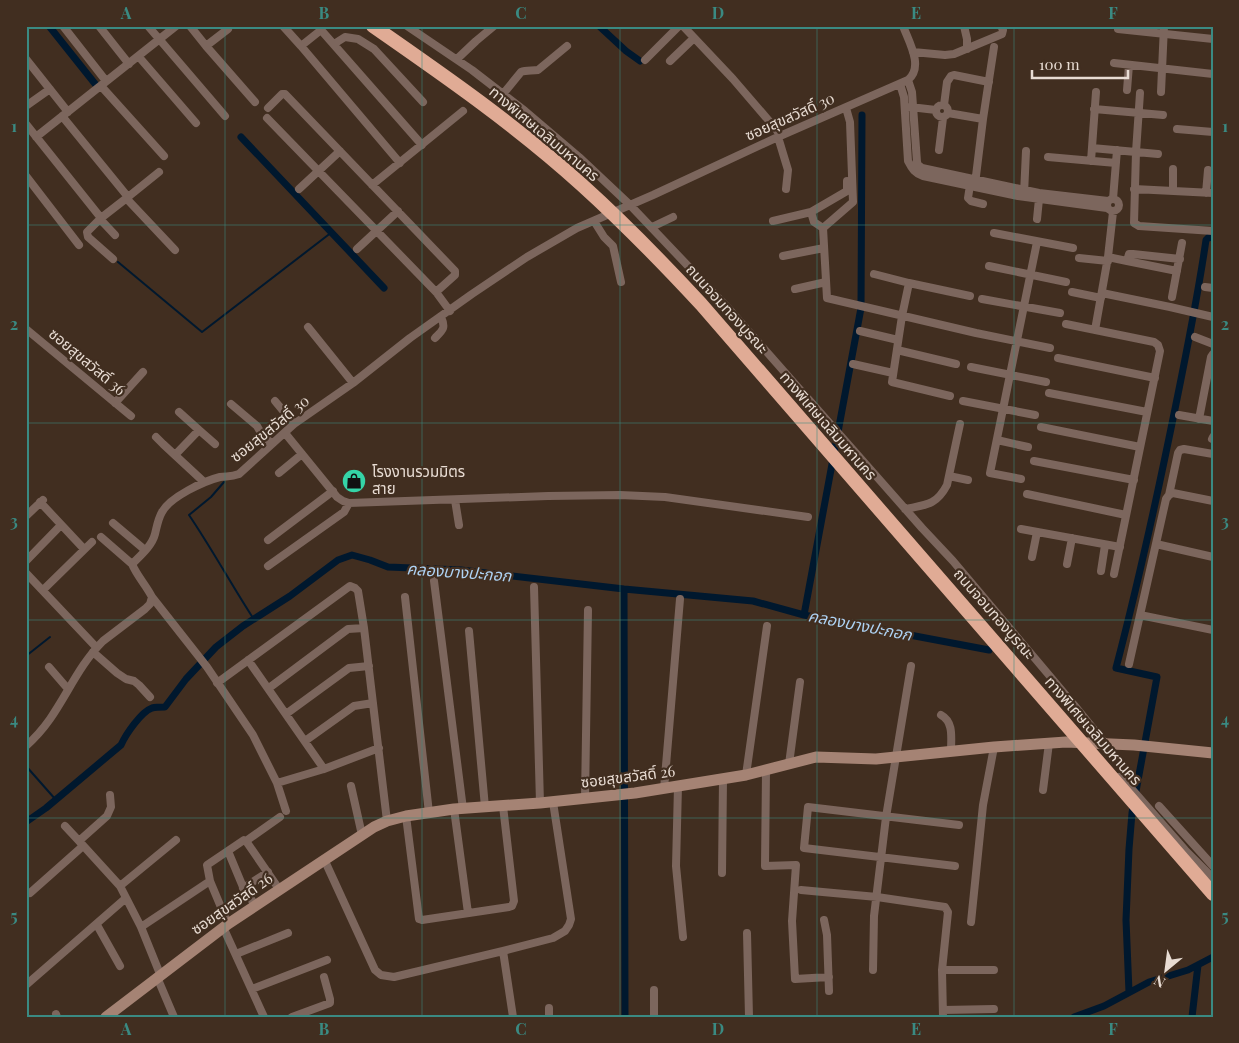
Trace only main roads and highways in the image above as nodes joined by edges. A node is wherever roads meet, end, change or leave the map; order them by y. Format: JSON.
{"nodes":[{"id":1,"x":373,"y":26,"type":"edge"},
{"id":2,"x":386,"y":26,"type":"edge"},
{"id":3,"x":1213,"y":879,"type":"edge"},
{"id":4,"x":1213,"y":894,"type":"edge"}],
"edges":[{"from":1,"to":4,"type":"highway","name":"ทางพิเศษเฉลิมมหานคร"},
{"from":2,"to":3,"type":"highway","name":"ทางพิเศษเฉลิมมหานคร"}]}
